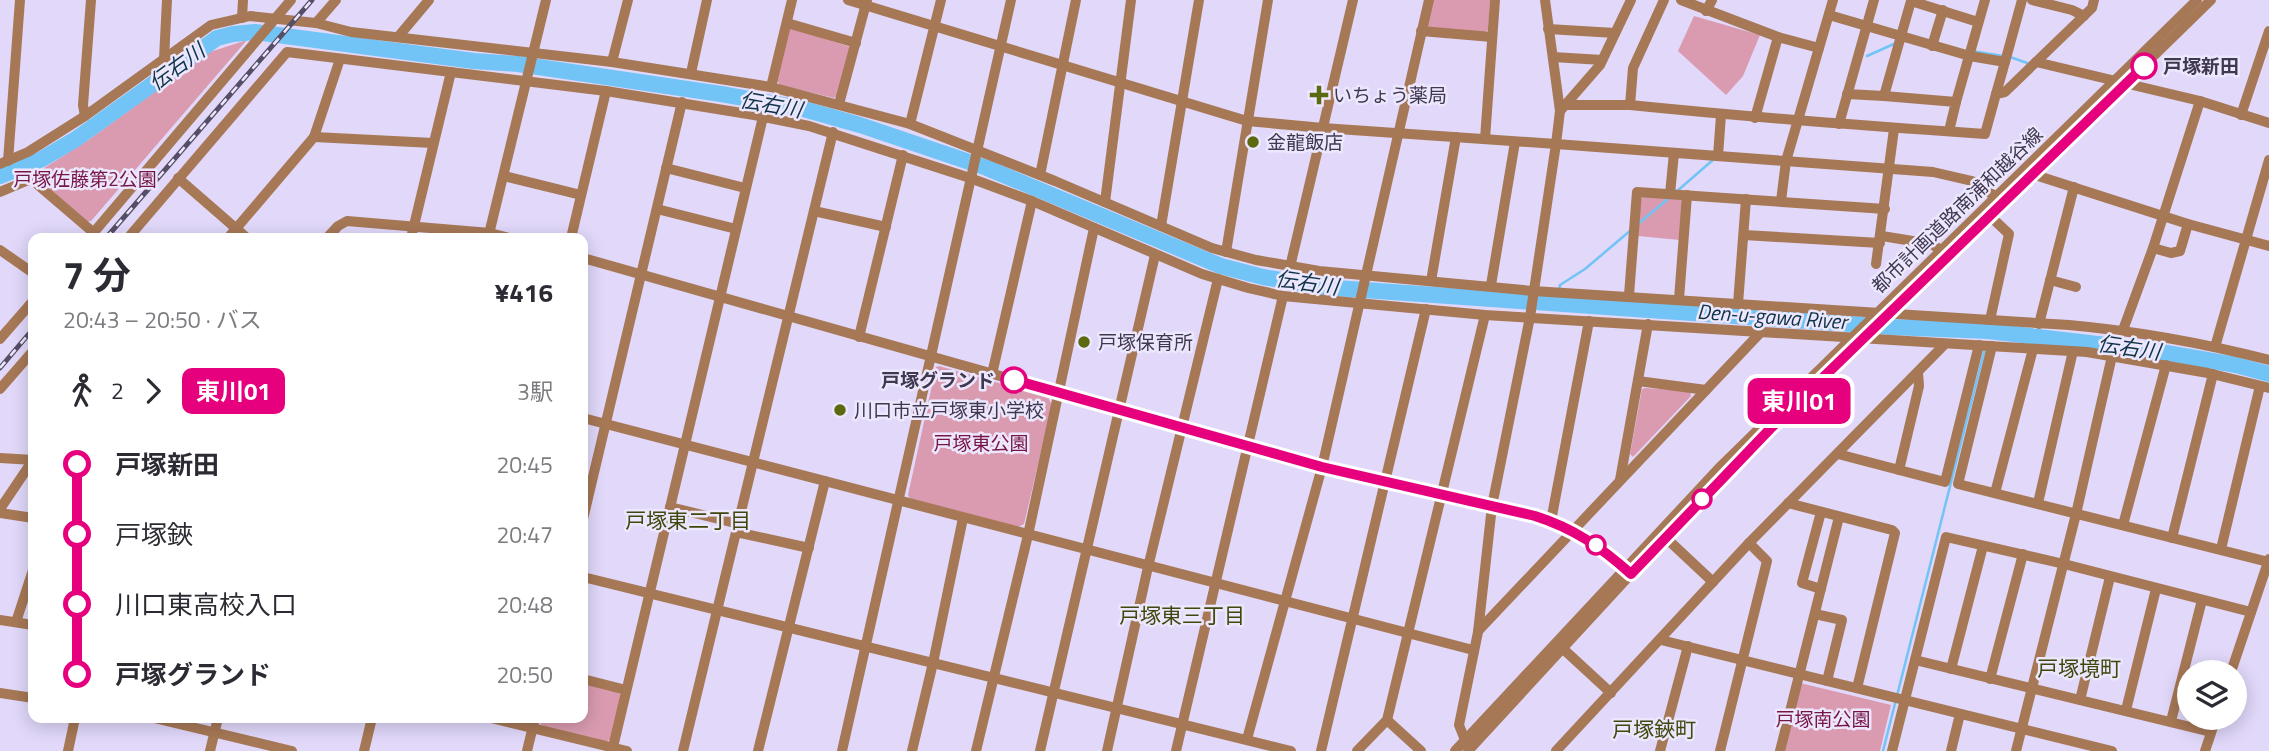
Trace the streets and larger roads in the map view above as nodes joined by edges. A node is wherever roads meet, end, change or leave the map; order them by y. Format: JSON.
{"nodes":[{"id":1,"x":20,"y":0,"type":"edge"},
{"id":2,"x":91,"y":0,"type":"edge"},
{"id":3,"x":167,"y":0,"type":"edge"},
{"id":4,"x":243,"y":0,"type":"edge"},
{"id":5,"x":291,"y":0,"type":"edge"},
{"id":6,"x":336,"y":0,"type":"edge"},
{"id":7,"x":429,"y":0,"type":"edge"},
{"id":8,"x":546,"y":0,"type":"edge"},
{"id":9,"x":628,"y":0,"type":"edge"},
{"id":10,"x":707,"y":0,"type":"edge"},
{"id":11,"x":792,"y":0,"type":"edge"},
{"id":12,"x":848,"y":0,"type":"edge"},
{"id":13,"x":941,"y":0,"type":"edge"},
{"id":14,"x":1011,"y":0,"type":"edge"},
{"id":15,"x":1076,"y":0,"type":"edge"},
{"id":16,"x":1131,"y":0,"type":"edge"},
{"id":17,"x":1199,"y":0,"type":"edge"},
{"id":18,"x":1268,"y":0,"type":"edge"},
{"id":19,"x":1353,"y":0,"type":"edge"},
{"id":20,"x":1429,"y":0,"type":"edge"},
{"id":21,"x":1495,"y":0,"type":"edge"},
{"id":22,"x":1545,"y":0,"type":"edge"},
{"id":23,"x":1631,"y":0,"type":"edge"},
{"id":24,"x":1664,"y":0,"type":"edge"},
{"id":25,"x":1681,"y":0,"type":"edge"},
{"id":26,"x":1712,"y":0,"type":"edge"},
{"id":27,"x":1833,"y":0,"type":"edge"},
{"id":28,"x":1874,"y":0,"type":"edge"},
{"id":29,"x":1985,"y":0,"type":"edge"},
{"id":30,"x":2022,"y":0,"type":"edge"},
{"id":31,"x":2032,"y":0,"type":"edge"},
{"id":32,"x":2094,"y":0,"type":"edge"},
{"id":33,"x":2197,"y":0,"type":"edge"},
{"id":34,"x":2211,"y":0,"type":"edge"},
{"id":35,"x":866,"y":3,"type":"edge"},
{"id":36,"x":1943,"y":10,"type":"junction"},
{"id":37,"x":1706,"y":11,"type":"junction"},
{"id":38,"x":1829,"y":15,"type":"junction"},
{"id":39,"x":2084,"y":16,"type":"junction"},
{"id":40,"x":242,"y":18,"type":"junction"},
{"id":41,"x":273,"y":22,"type":"junction"},
{"id":42,"x":1978,"y":22,"type":"junction"},
{"id":43,"x":316,"y":23,"type":"junction"},
{"id":44,"x":787,"y":23,"type":"junction"},
{"id":45,"x":1867,"y":26,"type":"junction"},
{"id":46,"x":935,"y":27,"type":"junction"},
{"id":47,"x":1548,"y":29,"type":"junction"},
{"id":48,"x":1421,"y":31,"type":"junction"},
{"id":49,"x":2269,"y":31,"type":"edge"},
{"id":50,"x":1615,"y":33,"type":"junction"},
{"id":51,"x":1901,"y":36,"type":"junction"},
{"id":52,"x":398,"y":37,"type":"junction"},
{"id":53,"x":1492,"y":37,"type":"junction"},
{"id":54,"x":1778,"y":37,"type":"junction"},
{"id":55,"x":856,"y":43,"type":"junction"},
{"id":56,"x":1932,"y":46,"type":"junction"},
{"id":57,"x":1001,"y":47,"type":"junction"},
{"id":58,"x":1819,"y":48,"type":"junction"},
{"id":59,"x":533,"y":54,"type":"junction"},
{"id":60,"x":1970,"y":56,"type":"junction"},
{"id":61,"x":1553,"y":57,"type":"junction"},
{"id":62,"x":164,"y":59,"type":"junction"},
{"id":63,"x":340,"y":59,"type":"junction"},
{"id":64,"x":1602,"y":60,"type":"junction"},
{"id":65,"x":612,"y":62,"type":"junction"},
{"id":66,"x":2005,"y":62,"type":"junction"},
{"id":67,"x":2036,"y":62,"type":"junction"},
{"id":68,"x":1061,"y":65,"type":"junction"},
{"id":69,"x":451,"y":72,"type":"junction"},
{"id":70,"x":691,"y":73,"type":"junction"},
{"id":71,"x":528,"y":77,"type":"junction"},
{"id":72,"x":2114,"y":81,"type":"junction"},
{"id":73,"x":1121,"y":83,"type":"junction"},
{"id":74,"x":2126,"y":83,"type":"junction"},
{"id":75,"x":771,"y":86,"type":"junction"},
{"id":76,"x":606,"y":91,"type":"junction"},
{"id":77,"x":1847,"y":94,"type":"junction"},
{"id":78,"x":1996,"y":94,"type":"junction"},
{"id":79,"x":1884,"y":96,"type":"junction"},
{"id":80,"x":2200,"y":101,"type":"junction"},
{"id":81,"x":682,"y":102,"type":"junction"},
{"id":82,"x":1182,"y":102,"type":"junction"},
{"id":83,"x":1956,"y":102,"type":"junction"},
{"id":84,"x":839,"y":104,"type":"junction"},
{"id":85,"x":1630,"y":105,"type":"junction"},
{"id":86,"x":1563,"y":108,"type":"junction"},
{"id":87,"x":1721,"y":114,"type":"junction"},
{"id":88,"x":2241,"y":115,"type":"junction"},
{"id":89,"x":85,"y":116,"type":"junction"},
{"id":90,"x":763,"y":117,"type":"junction"},
{"id":91,"x":1755,"y":118,"type":"junction"},
{"id":92,"x":1799,"y":119,"type":"junction"},
{"id":93,"x":1247,"y":121,"type":"junction"},
{"id":94,"x":2269,"y":123,"type":"edge"},
{"id":95,"x":910,"y":124,"type":"junction"},
{"id":96,"x":1839,"y":124,"type":"junction"},
{"id":97,"x":1323,"y":128,"type":"junction"},
{"id":98,"x":1894,"y":129,"type":"junction"},
{"id":99,"x":1948,"y":131,"type":"junction"},
{"id":100,"x":833,"y":132,"type":"junction"},
{"id":101,"x":1398,"y":133,"type":"junction"},
{"id":102,"x":1457,"y":137,"type":"junction"},
{"id":103,"x":314,"y":138,"type":"junction"},
{"id":104,"x":1485,"y":139,"type":"junction"},
{"id":105,"x":1515,"y":142,"type":"junction"},
{"id":106,"x":433,"y":143,"type":"junction"},
{"id":107,"x":1556,"y":144,"type":"junction"},
{"id":108,"x":976,"y":153,"type":"junction"},
{"id":109,"x":1674,"y":153,"type":"junction"},
{"id":110,"x":903,"y":155,"type":"junction"},
{"id":111,"x":1718,"y":156,"type":"junction"},
{"id":112,"x":2269,"y":160,"type":"edge"},
{"id":113,"x":1786,"y":161,"type":"junction"},
{"id":114,"x":4,"y":162,"type":"edge"},
{"id":115,"x":666,"y":168,"type":"junction"},
{"id":116,"x":1890,"y":170,"type":"junction"},
{"id":117,"x":2032,"y":174,"type":"junction"},
{"id":118,"x":971,"y":175,"type":"junction"},
{"id":119,"x":1040,"y":175,"type":"junction"},
{"id":120,"x":503,"y":176,"type":"junction"},
{"id":121,"x":178,"y":178,"type":"junction"},
{"id":122,"x":2266,"y":183,"type":"edge"},
{"id":123,"x":2074,"y":187,"type":"junction"},
{"id":124,"x":745,"y":188,"type":"junction"},
{"id":125,"x":0,"y":192,"type":"edge"},
{"id":126,"x":1670,"y":194,"type":"junction"},
{"id":127,"x":581,"y":195,"type":"junction"},
{"id":128,"x":1687,"y":195,"type":"junction"},
{"id":129,"x":1746,"y":199,"type":"junction"},
{"id":130,"x":1999,"y":199,"type":"junction"},
{"id":131,"x":1032,"y":201,"type":"junction"},
{"id":132,"x":1781,"y":201,"type":"junction"},
{"id":133,"x":1105,"y":202,"type":"junction"},
{"id":134,"x":657,"y":209,"type":"junction"},
{"id":135,"x":1885,"y":209,"type":"junction"},
{"id":136,"x":814,"y":211,"type":"junction"},
{"id":137,"x":2162,"y":215,"type":"junction"},
{"id":138,"x":1990,"y":216,"type":"junction"},
{"id":139,"x":2188,"y":224,"type":"junction"},
{"id":140,"x":414,"y":226,"type":"junction"},
{"id":141,"x":1161,"y":226,"type":"junction"},
{"id":142,"x":886,"y":227,"type":"junction"},
{"id":143,"x":1094,"y":228,"type":"junction"},
{"id":144,"x":236,"y":229,"type":"junction"},
{"id":145,"x":736,"y":229,"type":"junction"},
{"id":146,"x":90,"y":233,"type":"edge"},
{"id":147,"x":94,"y":233,"type":"edge"},
{"id":148,"x":132,"y":233,"type":"edge"},
{"id":149,"x":232,"y":233,"type":"edge"},
{"id":150,"x":241,"y":233,"type":"edge"},
{"id":151,"x":332,"y":233,"type":"edge"},
{"id":152,"x":412,"y":233,"type":"edge"},
{"id":153,"x":472,"y":233,"type":"edge"},
{"id":154,"x":489,"y":233,"type":"edge"},
{"id":155,"x":572,"y":233,"type":"edge"},
{"id":156,"x":1744,"y":234,"type":"junction"},
{"id":157,"x":2246,"y":239,"type":"junction"},
{"id":158,"x":1881,"y":240,"type":"junction"},
{"id":159,"x":2269,"y":246,"type":"edge"},
{"id":160,"x":2153,"y":247,"type":"junction"},
{"id":161,"x":0,"y":250,"type":"edge"},
{"id":162,"x":1226,"y":252,"type":"junction"},
{"id":163,"x":1946,"y":252,"type":"junction"},
{"id":164,"x":1155,"y":255,"type":"junction"},
{"id":165,"x":588,"y":259,"type":"edge"},
{"id":166,"x":1876,"y":264,"type":"dead end"},
{"id":167,"x":1290,"y":267,"type":"junction"},
{"id":168,"x":28,"y":270,"type":"edge"},
{"id":169,"x":642,"y":275,"type":"junction"},
{"id":170,"x":1218,"y":279,"type":"junction"},
{"id":171,"x":1365,"y":279,"type":"junction"},
{"id":172,"x":2050,"y":280,"type":"junction"},
{"id":173,"x":1431,"y":281,"type":"junction"},
{"id":174,"x":1491,"y":285,"type":"junction"},
{"id":175,"x":2076,"y":286,"type":"dead end"},
{"id":176,"x":1533,"y":290,"type":"junction"},
{"id":177,"x":1629,"y":295,"type":"junction"},
{"id":178,"x":1283,"y":296,"type":"junction"},
{"id":179,"x":720,"y":297,"type":"junction"},
{"id":180,"x":1679,"y":299,"type":"junction"},
{"id":181,"x":1360,"y":301,"type":"junction"},
{"id":182,"x":1738,"y":304,"type":"junction"},
{"id":183,"x":28,"y":307,"type":"edge"},
{"id":184,"x":1426,"y":309,"type":"junction"},
{"id":185,"x":1485,"y":315,"type":"junction"},
{"id":186,"x":1881,"y":315,"type":"junction"},
{"id":187,"x":790,"y":317,"type":"junction"},
{"id":188,"x":1530,"y":317,"type":"junction"},
{"id":189,"x":1990,"y":320,"type":"junction"},
{"id":190,"x":1589,"y":321,"type":"junction"},
{"id":191,"x":1648,"y":324,"type":"junction"},
{"id":192,"x":2039,"y":324,"type":"junction"},
{"id":193,"x":2123,"y":330,"type":"junction"},
{"id":194,"x":1761,"y":332,"type":"junction"},
{"id":195,"x":1861,"y":335,"type":"junction"},
{"id":196,"x":859,"y":337,"type":"junction"},
{"id":197,"x":0,"y":339,"type":"edge"},
{"id":198,"x":1944,"y":345,"type":"junction"},
{"id":199,"x":1979,"y":345,"type":"junction"},
{"id":200,"x":1992,"y":346,"type":"junction"},
{"id":201,"x":2215,"y":347,"type":"junction"},
{"id":202,"x":2033,"y":349,"type":"junction"},
{"id":203,"x":2073,"y":351,"type":"junction"},
{"id":204,"x":2112,"y":356,"type":"junction"},
{"id":205,"x":28,"y":357,"type":"edge"},
{"id":206,"x":931,"y":357,"type":"junction"},
{"id":207,"x":2269,"y":360,"type":"edge"},
{"id":208,"x":2166,"y":365,"type":"junction"},
{"id":209,"x":1918,"y":373,"type":"junction"},
{"id":210,"x":992,"y":374,"type":"junction"},
{"id":211,"x":2213,"y":374,"type":"junction"},
{"id":212,"x":1637,"y":381,"type":"junction"},
{"id":213,"x":2265,"y":387,"type":"edge"},
{"id":214,"x":0,"y":389,"type":"edge"},
{"id":215,"x":1706,"y":390,"type":"junction"},
{"id":216,"x":1057,"y":392,"type":"junction"},
{"id":217,"x":1118,"y":410,"type":"junction"},
{"id":218,"x":588,"y":419,"type":"edge"},
{"id":219,"x":605,"y":424,"type":"junction"},
{"id":220,"x":1183,"y":428,"type":"junction"},
{"id":221,"x":684,"y":445,"type":"junction"},
{"id":222,"x":1248,"y":446,"type":"junction"},
{"id":223,"x":1838,"y":454,"type":"junction"},
{"id":224,"x":0,"y":458,"type":"edge"},
{"id":225,"x":28,"y":460,"type":"edge"},
{"id":226,"x":754,"y":462,"type":"junction"},
{"id":227,"x":1322,"y":467,"type":"junction"},
{"id":228,"x":28,"y":468,"type":"edge"},
{"id":229,"x":1899,"y":470,"type":"junction"},
{"id":230,"x":1620,"y":480,"type":"junction"},
{"id":231,"x":825,"y":481,"type":"junction"},
{"id":232,"x":1385,"y":482,"type":"junction"},
{"id":233,"x":1995,"y":492,"type":"junction"},
{"id":234,"x":1442,"y":494,"type":"junction"},
{"id":235,"x":588,"y":497,"type":"edge"},
{"id":236,"x":898,"y":501,"type":"junction"},
{"id":237,"x":1788,"y":503,"type":"junction"},
{"id":238,"x":2038,"y":503,"type":"junction"},
{"id":239,"x":1492,"y":506,"type":"junction"},
{"id":240,"x":670,"y":508,"type":"junction"},
{"id":241,"x":0,"y":511,"type":"edge"},
{"id":242,"x":1821,"y":512,"type":"junction"},
{"id":243,"x":2076,"y":513,"type":"junction"},
{"id":244,"x":28,"y":517,"type":"edge"},
{"id":245,"x":1839,"y":517,"type":"junction"},
{"id":246,"x":963,"y":518,"type":"junction"},
{"id":247,"x":1551,"y":521,"type":"junction"},
{"id":248,"x":2123,"y":525,"type":"junction"},
{"id":249,"x":737,"y":528,"type":"junction"},
{"id":250,"x":1573,"y":530,"type":"junction"},
{"id":251,"x":1028,"y":535,"type":"junction"},
{"id":252,"x":1665,"y":537,"type":"junction"},
{"id":253,"x":2172,"y":538,"type":"junction"},
{"id":254,"x":1749,"y":543,"type":"junction"},
{"id":255,"x":1983,"y":546,"type":"junction"},
{"id":256,"x":808,"y":548,"type":"junction"},
{"id":257,"x":2221,"y":549,"type":"junction"},
{"id":258,"x":1086,"y":551,"type":"junction"},
{"id":259,"x":2024,"y":554,"type":"junction"},
{"id":260,"x":2269,"y":560,"type":"edge"},
{"id":261,"x":2064,"y":564,"type":"junction"},
{"id":262,"x":1148,"y":567,"type":"junction"},
{"id":263,"x":1628,"y":571,"type":"junction"},
{"id":264,"x":2110,"y":577,"type":"junction"},
{"id":265,"x":588,"y":578,"type":"edge"},
{"id":266,"x":1713,"y":582,"type":"junction"},
{"id":267,"x":1216,"y":584,"type":"junction"},
{"id":268,"x":28,"y":585,"type":"edge"},
{"id":269,"x":1821,"y":589,"type":"junction"},
{"id":270,"x":2156,"y":589,"type":"junction"},
{"id":271,"x":650,"y":593,"type":"junction"},
{"id":272,"x":2202,"y":600,"type":"junction"},
{"id":273,"x":1286,"y":601,"type":"junction"},
{"id":274,"x":717,"y":610,"type":"junction"},
{"id":275,"x":2251,"y":612,"type":"junction"},
{"id":276,"x":1815,"y":614,"type":"junction"},
{"id":277,"x":1352,"y":618,"type":"junction"},
{"id":278,"x":0,"y":620,"type":"edge"},
{"id":279,"x":16,"y":622,"type":"junction"},
{"id":280,"x":28,"y":624,"type":"edge"},
{"id":281,"x":789,"y":627,"type":"junction"},
{"id":282,"x":1478,"y":632,"type":"junction"},
{"id":283,"x":1408,"y":633,"type":"junction"},
{"id":284,"x":1661,"y":640,"type":"junction"},
{"id":285,"x":1559,"y":645,"type":"junction"},
{"id":286,"x":865,"y":646,"type":"junction"},
{"id":287,"x":1688,"y":646,"type":"junction"},
{"id":288,"x":1474,"y":650,"type":"junction"},
{"id":289,"x":1743,"y":660,"type":"junction"},
{"id":290,"x":1915,"y":660,"type":"junction"},
{"id":291,"x":2235,"y":660,"type":"edge"},
{"id":292,"x":933,"y":663,"type":"junction"},
{"id":293,"x":1951,"y":669,"type":"junction"},
{"id":294,"x":1800,"y":674,"type":"junction"},
{"id":295,"x":993,"y":677,"type":"junction"},
{"id":296,"x":1990,"y":679,"type":"junction"},
{"id":297,"x":588,"y":680,"type":"edge"},
{"id":298,"x":1827,"y":681,"type":"junction"},
{"id":299,"x":1857,"y":688,"type":"junction"},
{"id":300,"x":2032,"y":688,"type":"junction"},
{"id":301,"x":626,"y":690,"type":"junction"},
{"id":302,"x":1054,"y":692,"type":"junction"},
{"id":303,"x":0,"y":693,"type":"edge"},
{"id":304,"x":1611,"y":693,"type":"junction"},
{"id":305,"x":28,"y":697,"type":"edge"},
{"id":306,"x":1905,"y":700,"type":"junction"},
{"id":307,"x":2080,"y":700,"type":"junction"},
{"id":308,"x":1118,"y":708,"type":"junction"},
{"id":309,"x":2126,"y":710,"type":"junction"},
{"id":310,"x":1960,"y":714,"type":"junction"},
{"id":311,"x":1387,"y":720,"type":"junction"},
{"id":312,"x":2171,"y":721,"type":"junction"},
{"id":313,"x":74,"y":723,"type":"edge"},
{"id":314,"x":176,"y":723,"type":"edge"},
{"id":315,"x":217,"y":723,"type":"edge"},
{"id":316,"x":371,"y":723,"type":"edge"},
{"id":317,"x":534,"y":723,"type":"edge"},
{"id":318,"x":1183,"y":723,"type":"junction"},
{"id":319,"x":2022,"y":729,"type":"junction"},
{"id":320,"x":215,"y":732,"type":"junction"},
{"id":321,"x":2211,"y":732,"type":"joint"},
{"id":322,"x":1247,"y":739,"type":"junction"},
{"id":323,"x":1465,"y":740,"type":"junction"},
{"id":324,"x":612,"y":747,"type":"junction"},
{"id":325,"x":2083,"y":747,"type":"edge"},
{"id":326,"x":68,"y":751,"type":"edge"},
{"id":327,"x":210,"y":751,"type":"edge"},
{"id":328,"x":292,"y":751,"type":"edge"},
{"id":329,"x":364,"y":751,"type":"edge"},
{"id":330,"x":527,"y":751,"type":"edge"},
{"id":331,"x":627,"y":751,"type":"edge"},
{"id":332,"x":683,"y":751,"type":"edge"},
{"id":333,"x":758,"y":751,"type":"edge"},
{"id":334,"x":842,"y":751,"type":"edge"},
{"id":335,"x":912,"y":751,"type":"edge"},
{"id":336,"x":976,"y":751,"type":"edge"},
{"id":337,"x":1040,"y":751,"type":"edge"},
{"id":338,"x":1107,"y":751,"type":"edge"},
{"id":339,"x":1176,"y":751,"type":"edge"},
{"id":340,"x":1291,"y":751,"type":"edge"},
{"id":341,"x":1321,"y":751,"type":"edge"},
{"id":342,"x":1357,"y":751,"type":"edge"},
{"id":343,"x":1421,"y":751,"type":"edge"},
{"id":344,"x":1455,"y":751,"type":"edge"},
{"id":345,"x":1468,"y":751,"type":"edge"},
{"id":346,"x":1556,"y":751,"type":"edge"},
{"id":347,"x":1660,"y":751,"type":"edge"},
{"id":348,"x":1720,"y":751,"type":"edge"},
{"id":349,"x":1780,"y":751,"type":"edge"},
{"id":350,"x":1892,"y":751,"type":"edge"},
{"id":351,"x":1951,"y":751,"type":"edge"},
{"id":352,"x":2016,"y":751,"type":"edge"},
{"id":353,"x":2112,"y":751,"type":"edge"},
{"id":354,"x":2206,"y":751,"type":"edge"}],
"edges":[{"from":1,"to":114,"type":"street"},
{"from":2,"to":89,"type":"street"},
{"from":3,"to":62,"type":"street"},
{"from":4,"to":40,"type":"street"},
{"from":5,"to":41,"type":"street"},
{"from":6,"to":43,"type":"street"},
{"from":7,"to":52,"type":"street"},
{"from":8,"to":59,"type":"street"},
{"from":9,"to":65,"type":"street"},
{"from":10,"to":70,"type":"street"},
{"from":11,"to":44,"type":"street"},
{"from":12,"to":35,"type":"street"},
{"from":13,"to":46,"type":"street"},
{"from":14,"to":57,"type":"street"},
{"from":15,"to":68,"type":"street"},
{"from":16,"to":73,"type":"street"},
{"from":17,"to":82,"type":"street"},
{"from":18,"to":93,"type":"street"},
{"from":19,"to":97,"type":"street"},
{"from":20,"to":48,"type":"street"},
{"from":21,"to":53,"type":"street"},
{"from":22,"to":47,"type":"street"},
{"from":23,"to":50,"type":"street"},
{"from":24,"to":85,"type":"street"},
{"from":25,"to":37,"type":"street"},
{"from":26,"to":37,"type":"street"},
{"from":27,"to":38,"type":"street"},
{"from":28,"to":45,"type":"street"},
{"from":29,"to":42,"type":"street"},
{"from":30,"to":66,"type":"street"},
{"from":31,"to":39,"type":"street"},
{"from":32,"to":39,"type":"street"},
{"from":33,"to":72,"type":"street","name":"都市計画道路南浦和越谷線"},
{"from":34,"to":74,"type":"street","name":"都市計画道路南浦和越谷線"},
{"from":35,"to":46,"type":"street"},
{"from":35,"to":55,"type":"street"},
{"from":36,"to":42,"type":"street"},
{"from":36,"to":51,"type":"street"},
{"from":36,"to":56,"type":"street"},
{"from":37,"to":54,"type":"street"},
{"from":38,"to":45,"type":"street"},
{"from":38,"to":58,"type":"street"},
{"from":39,"to":67,"type":"street"},
{"from":40,"to":41,"type":"street"},
{"from":40,"to":62,"type":"street"},
{"from":41,"to":43,"type":"street"},
{"from":41,"to":147,"type":"street"},
{"from":42,"to":60,"type":"street"},
{"from":43,"to":52,"type":"street"},
{"from":44,"to":55,"type":"street"},
{"from":44,"to":75,"type":"street"},
{"from":45,"to":51,"type":"street"},
{"from":45,"to":77,"type":"street"},
{"from":46,"to":57,"type":"street"},
{"from":46,"to":95,"type":"street"},
{"from":47,"to":50,"type":"street"},
{"from":47,"to":61,"type":"street"},
{"from":48,"to":53,"type":"street"},
{"from":48,"to":101,"type":"street"},
{"from":49,"to":88,"type":"street"},
{"from":50,"to":64,"type":"street"},
{"from":51,"to":56,"type":"street"},
{"from":51,"to":79,"type":"street"},
{"from":52,"to":59,"type":"street"},
{"from":53,"to":104,"type":"street"},
{"from":54,"to":58,"type":"street"},
{"from":54,"to":91,"type":"street"},
{"from":55,"to":84,"type":"street"},
{"from":56,"to":60,"type":"street"},
{"from":57,"to":68,"type":"street"},
{"from":57,"to":108,"type":"street"},
{"from":58,"to":92,"type":"street"},
{"from":59,"to":65,"type":"street"},
{"from":59,"to":71,"type":"street"},
{"from":60,"to":66,"type":"street"},
{"from":60,"to":83,"type":"street"},
{"from":61,"to":64,"type":"street"},
{"from":61,"to":86,"type":"street"},
{"from":62,"to":89,"type":"street"},
{"from":63,"to":69,"type":"street"},
{"from":63,"to":103,"type":"street"},
{"from":63,"to":121,"type":"street"},
{"from":64,"to":86,"type":"street"},
{"from":65,"to":70,"type":"street"},
{"from":66,"to":78,"type":"street"},
{"from":67,"to":72,"type":"street"},
{"from":67,"to":78,"type":"street"},
{"from":68,"to":73,"type":"street"},
{"from":68,"to":119,"type":"street"},
{"from":69,"to":71,"type":"street"},
{"from":69,"to":106,"type":"street"},
{"from":70,"to":75,"type":"street"},
{"from":71,"to":76,"type":"street"},
{"from":71,"to":120,"type":"street"},
{"from":72,"to":74,"type":"street"},
{"from":72,"to":130,"type":"street","name":"都市計画道路南浦和越谷線"},
{"from":73,"to":82,"type":"street"},
{"from":73,"to":133,"type":"street"},
{"from":74,"to":80,"type":"street"},
{"from":74,"to":117,"type":"street","name":"都市計画道路南浦和越谷線"},
{"from":75,"to":84,"type":"street"},
{"from":76,"to":81,"type":"street"},
{"from":76,"to":127,"type":"street"},
{"from":77,"to":79,"type":"street"},
{"from":77,"to":96,"type":"street"},
{"from":78,"to":99,"type":"street"},
{"from":79,"to":83,"type":"street"},
{"from":80,"to":88,"type":"street"},
{"from":80,"to":137,"type":"street"},
{"from":81,"to":90,"type":"street"},
{"from":81,"to":115,"type":"street"},
{"from":82,"to":93,"type":"street"},
{"from":82,"to":141,"type":"street"},
{"from":83,"to":99,"type":"street"},
{"from":84,"to":95,"type":"street"},
{"from":85,"to":86,"type":"street"},
{"from":85,"to":87,"type":"street"},
{"from":86,"to":107,"type":"street"},
{"from":87,"to":91,"type":"street"},
{"from":87,"to":111,"type":"street"},
{"from":88,"to":94,"type":"street"},
{"from":89,"to":114,"type":"street"},
{"from":90,"to":100,"type":"street"},
{"from":90,"to":124,"type":"street"},
{"from":91,"to":92,"type":"street"},
{"from":92,"to":96,"type":"street"},
{"from":92,"to":113,"type":"street"},
{"from":93,"to":97,"type":"street"},
{"from":93,"to":162,"type":"street"},
{"from":95,"to":108,"type":"street"},
{"from":96,"to":98,"type":"street"},
{"from":97,"to":101,"type":"street"},
{"from":97,"to":167,"type":"street"},
{"from":98,"to":99,"type":"street"},
{"from":98,"to":116,"type":"street"},
{"from":100,"to":110,"type":"street"},
{"from":100,"to":136,"type":"street"},
{"from":101,"to":102,"type":"street"},
{"from":101,"to":171,"type":"street"},
{"from":102,"to":104,"type":"street"},
{"from":102,"to":173,"type":"street"},
{"from":103,"to":106,"type":"street"},
{"from":103,"to":144,"type":"street"},
{"from":104,"to":105,"type":"street"},
{"from":105,"to":107,"type":"street"},
{"from":105,"to":174,"type":"street"},
{"from":106,"to":140,"type":"street"},
{"from":107,"to":109,"type":"street"},
{"from":107,"to":176,"type":"street"},
{"from":108,"to":118,"type":"street"},
{"from":108,"to":119,"type":"street"},
{"from":109,"to":111,"type":"street"},
{"from":109,"to":126,"type":"street"},
{"from":110,"to":118,"type":"street"},
{"from":110,"to":142,"type":"street"},
{"from":111,"to":113,"type":"street"},
{"from":112,"to":122,"type":"street"},
{"from":113,"to":116,"type":"street"},
{"from":113,"to":132,"type":"street"},
{"from":115,"to":124,"type":"street"},
{"from":115,"to":134,"type":"street"},
{"from":116,"to":130,"type":"street"},
{"from":116,"to":135,"type":"street"},
{"from":117,"to":123,"type":"street"},
{"from":117,"to":130,"type":"street","name":"都市計画道路南浦和越谷線"},
{"from":118,"to":131,"type":"street"},
{"from":118,"to":206,"type":"street"},
{"from":119,"to":133,"type":"street"},
{"from":120,"to":127,"type":"street"},
{"from":120,"to":154,"type":"street"},
{"from":121,"to":144,"type":"street"},
{"from":121,"to":148,"type":"street"},
{"from":122,"to":157,"type":"street"},
{"from":123,"to":137,"type":"street"},
{"from":123,"to":172,"type":"street"},
{"from":124,"to":145,"type":"street"},
{"from":125,"to":146,"type":"street"},
{"from":126,"to":128,"type":"street"},
{"from":126,"to":177,"type":"street"},
{"from":127,"to":155,"type":"street"},
{"from":128,"to":129,"type":"street"},
{"from":128,"to":180,"type":"street"},
{"from":129,"to":132,"type":"street"},
{"from":129,"to":156,"type":"street"},
{"from":130,"to":138,"type":"street","name":"都市計画道路南浦和越谷線"},
{"from":130,"to":163,"type":"street","name":"都市計画道路南浦和越谷線"},
{"from":131,"to":143,"type":"street"},
{"from":131,"to":210,"type":"street"},
{"from":132,"to":135,"type":"street"},
{"from":133,"to":141,"type":"street"},
{"from":134,"to":145,"type":"street"},
{"from":134,"to":169,"type":"street"},
{"from":135,"to":158,"type":"street"},
{"from":136,"to":142,"type":"street"},
{"from":136,"to":187,"type":"street"},
{"from":137,"to":139,"type":"street"},
{"from":137,"to":160,"type":"street"},
{"from":138,"to":163,"type":"street","name":"都市計画道路南浦和越谷線"},
{"from":138,"to":189,"type":"street"},
{"from":139,"to":157,"type":"street"},
{"from":139,"to":160,"type":"street"},
{"from":140,"to":151,"type":"street"},
{"from":140,"to":152,"type":"street"},
{"from":140,"to":153,"type":"street"},
{"from":141,"to":162,"type":"street"},
{"from":142,"to":196,"type":"street"},
{"from":143,"to":164,"type":"street"},
{"from":143,"to":216,"type":"street"},
{"from":144,"to":149,"type":"street"},
{"from":144,"to":150,"type":"street"},
{"from":145,"to":179,"type":"street"},
{"from":156,"to":158,"type":"street"},
{"from":156,"to":182,"type":"street"},
{"from":157,"to":159,"type":"street"},
{"from":157,"to":201,"type":"street"},
{"from":158,"to":163,"type":"street"},
{"from":158,"to":166,"type":"street"},
{"from":160,"to":193,"type":"street"},
{"from":161,"to":168,"type":"street"},
{"from":162,"to":167,"type":"street"},
{"from":163,"to":186,"type":"street","name":"都市計画道路南浦和越谷線"},
{"from":164,"to":170,"type":"street"},
{"from":164,"to":217,"type":"street"},
{"from":165,"to":169,"type":"street"},
{"from":167,"to":171,"type":"street"},
{"from":169,"to":179,"type":"street"},
{"from":169,"to":219,"type":"street"},
{"from":170,"to":178,"type":"street"},
{"from":170,"to":220,"type":"street"},
{"from":171,"to":173,"type":"street"},
{"from":171,"to":181,"type":"street"},
{"from":172,"to":175,"type":"street"},
{"from":172,"to":192,"type":"street"},
{"from":173,"to":174,"type":"street"},
{"from":174,"to":176,"type":"street"},
{"from":176,"to":177,"type":"street"},
{"from":176,"to":188,"type":"street"},
{"from":177,"to":180,"type":"street"},
{"from":178,"to":181,"type":"street"},
{"from":178,"to":222,"type":"street"},
{"from":179,"to":187,"type":"street"},
{"from":179,"to":221,"type":"street"},
{"from":180,"to":182,"type":"street"},
{"from":181,"to":184,"type":"street"},
{"from":181,"to":227,"type":"street"},
{"from":182,"to":186,"type":"street"},
{"from":183,"to":197,"type":"street"},
{"from":184,"to":185,"type":"street"},
{"from":184,"to":232,"type":"street"},
{"from":185,"to":188,"type":"street"},
{"from":185,"to":234,"type":"street"},
{"from":186,"to":189,"type":"street"},
{"from":186,"to":195,"type":"street","name":"都市計画道路南浦和越谷線"},
{"from":187,"to":196,"type":"street"},
{"from":187,"to":226,"type":"street"},
{"from":188,"to":190,"type":"street"},
{"from":188,"to":239,"type":"street"},
{"from":189,"to":192,"type":"street"},
{"from":190,"to":191,"type":"street"},
{"from":190,"to":247,"type":"street"},
{"from":191,"to":194,"type":"street"},
{"from":191,"to":212,"type":"street"},
{"from":192,"to":193,"type":"street"},
{"from":193,"to":201,"type":"street"},
{"from":194,"to":195,"type":"street"},
{"from":194,"to":215,"type":"street"},
{"from":195,"to":198,"type":"street"},
{"from":195,"to":252,"type":"street","name":"都市計画道路南浦和越谷線"},
{"from":195,"to":263,"type":"street","name":"都市計画道路南浦和越谷線"},
{"from":196,"to":206,"type":"street"},
{"from":198,"to":199,"type":"street"},
{"from":198,"to":209,"type":"street"},
{"from":199,"to":200,"type":"street"},
{"from":199,"to":229,"type":"street"},
{"from":200,"to":202,"type":"street"},
{"from":200,"to":233,"type":"street"},
{"from":201,"to":207,"type":"street"},
{"from":202,"to":203,"type":"street"},
{"from":202,"to":233,"type":"street"},
{"from":203,"to":204,"type":"street"},
{"from":203,"to":238,"type":"street"},
{"from":204,"to":208,"type":"street"},
{"from":204,"to":243,"type":"street"},
{"from":205,"to":214,"type":"street"},
{"from":206,"to":210,"type":"street"},
{"from":206,"to":236,"type":"street"},
{"from":208,"to":211,"type":"street"},
{"from":208,"to":248,"type":"street"},
{"from":209,"to":223,"type":"street"},
{"from":209,"to":229,"type":"street"},
{"from":210,"to":216,"type":"street"},
{"from":211,"to":213,"type":"street"},
{"from":211,"to":253,"type":"street"},
{"from":212,"to":215,"type":"street"},
{"from":212,"to":230,"type":"street"},
{"from":213,"to":257,"type":"street"},
{"from":215,"to":230,"type":"street"},
{"from":216,"to":217,"type":"street"},
{"from":216,"to":251,"type":"street"},
{"from":217,"to":220,"type":"street"},
{"from":217,"to":258,"type":"street"},
{"from":218,"to":219,"type":"street"},
{"from":219,"to":221,"type":"street"},
{"from":219,"to":235,"type":"street"},
{"from":220,"to":222,"type":"street"},
{"from":220,"to":262,"type":"street"},
{"from":221,"to":226,"type":"street"},
{"from":221,"to":240,"type":"street"},
{"from":222,"to":227,"type":"street"},
{"from":222,"to":267,"type":"street"},
{"from":223,"to":229,"type":"street"},
{"from":223,"to":237,"type":"street"},
{"from":224,"to":225,"type":"street"},
{"from":226,"to":231,"type":"street"},
{"from":226,"to":249,"type":"street"},
{"from":227,"to":232,"type":"street"},
{"from":227,"to":273,"type":"street"},
{"from":228,"to":241,"type":"street"},
{"from":230,"to":250,"type":"street"},
{"from":231,"to":236,"type":"street"},
{"from":231,"to":256,"type":"street"},
{"from":232,"to":234,"type":"street"},
{"from":232,"to":277,"type":"street"},
{"from":233,"to":238,"type":"street"},
{"from":234,"to":239,"type":"street"},
{"from":234,"to":283,"type":"street"},
{"from":236,"to":246,"type":"street"},
{"from":236,"to":286,"type":"street"},
{"from":237,"to":242,"type":"street"},
{"from":237,"to":254,"type":"street"},
{"from":238,"to":243,"type":"street"},
{"from":239,"to":247,"type":"street"},
{"from":239,"to":282,"type":"street"},
{"from":240,"to":249,"type":"street"},
{"from":240,"to":271,"type":"street"},
{"from":241,"to":244,"type":"street"},
{"from":242,"to":245,"type":"street"},
{"from":242,"to":269,"type":"street"},
{"from":243,"to":248,"type":"street"},
{"from":243,"to":261,"type":"street"},
{"from":245,"to":269,"type":"street"},
{"from":245,"to":299,"type":"street"},
{"from":246,"to":251,"type":"street"},
{"from":246,"to":292,"type":"street"},
{"from":247,"to":250,"type":"street"},
{"from":248,"to":253,"type":"street"},
{"from":249,"to":256,"type":"street"},
{"from":249,"to":274,"type":"street"},
{"from":250,"to":263,"type":"street"},
{"from":250,"to":282,"type":"street"},
{"from":251,"to":258,"type":"street"},
{"from":251,"to":295,"type":"street"},
{"from":252,"to":263,"type":"street","name":"都市計画道路南浦和越谷線"},
{"from":252,"to":266,"type":"street"},
{"from":253,"to":257,"type":"street"},
{"from":254,"to":266,"type":"street"},
{"from":254,"to":289,"type":"street"},
{"from":255,"to":259,"type":"street"},
{"from":255,"to":290,"type":"street"},
{"from":255,"to":293,"type":"street"},
{"from":256,"to":281,"type":"street"},
{"from":257,"to":260,"type":"street"},
{"from":258,"to":262,"type":"street"},
{"from":258,"to":302,"type":"street"},
{"from":259,"to":261,"type":"street"},
{"from":259,"to":296,"type":"street"},
{"from":260,"to":275,"type":"street"},
{"from":261,"to":264,"type":"street"},
{"from":261,"to":300,"type":"street"},
{"from":262,"to":267,"type":"street"},
{"from":262,"to":308,"type":"street"},
{"from":263,"to":285,"type":"street","name":"都市計画道路南浦和越谷線"},
{"from":264,"to":270,"type":"street"},
{"from":264,"to":307,"type":"street"},
{"from":265,"to":271,"type":"street"},
{"from":266,"to":284,"type":"street"},
{"from":267,"to":273,"type":"street"},
{"from":267,"to":318,"type":"street"},
{"from":268,"to":279,"type":"street"},
{"from":269,"to":276,"type":"street"},
{"from":270,"to":272,"type":"street"},
{"from":270,"to":309,"type":"street"},
{"from":271,"to":274,"type":"street"},
{"from":271,"to":301,"type":"street"},
{"from":272,"to":275,"type":"street"},
{"from":272,"to":312,"type":"street"},
{"from":273,"to":277,"type":"street"},
{"from":273,"to":322,"type":"street"},
{"from":274,"to":281,"type":"street"},
{"from":274,"to":332,"type":"street"},
{"from":275,"to":291,"type":"street"},
{"from":276,"to":294,"type":"street"},
{"from":276,"to":298,"type":"street"},
{"from":277,"to":283,"type":"street"},
{"from":277,"to":341,"type":"street"},
{"from":278,"to":279,"type":"street"},
{"from":279,"to":280,"type":"street"},
{"from":281,"to":286,"type":"street"},
{"from":281,"to":333,"type":"street"},
{"from":282,"to":288,"type":"street"},
{"from":283,"to":288,"type":"street"},
{"from":283,"to":311,"type":"street"},
{"from":284,"to":287,"type":"street"},
{"from":284,"to":304,"type":"street"},
{"from":285,"to":304,"type":"street"},
{"from":285,"to":323,"type":"street","name":"都市計画道路南浦和越谷線"},
{"from":285,"to":345,"type":"street","name":"都市計画道路南浦和越谷線"},
{"from":286,"to":292,"type":"street"},
{"from":286,"to":334,"type":"street"},
{"from":287,"to":289,"type":"street"},
{"from":287,"to":347,"type":"street"},
{"from":288,"to":323,"type":"street"},
{"from":289,"to":294,"type":"street"},
{"from":289,"to":348,"type":"street"},
{"from":290,"to":293,"type":"street"},
{"from":290,"to":306,"type":"street"},
{"from":292,"to":295,"type":"street"},
{"from":292,"to":335,"type":"street"},
{"from":293,"to":296,"type":"street"},
{"from":294,"to":298,"type":"street"},
{"from":294,"to":349,"type":"street"},
{"from":295,"to":302,"type":"street"},
{"from":295,"to":336,"type":"street"},
{"from":296,"to":300,"type":"street"},
{"from":297,"to":301,"type":"street"},
{"from":298,"to":299,"type":"street"},
{"from":299,"to":306,"type":"street"},
{"from":300,"to":307,"type":"street"},
{"from":300,"to":319,"type":"street"},
{"from":301,"to":324,"type":"street"},
{"from":302,"to":308,"type":"street"},
{"from":302,"to":337,"type":"street"},
{"from":303,"to":305,"type":"street"},
{"from":304,"to":346,"type":"street"},
{"from":306,"to":310,"type":"street"},
{"from":306,"to":350,"type":"street"},
{"from":307,"to":309,"type":"street"},
{"from":308,"to":318,"type":"street"},
{"from":308,"to":338,"type":"street"},
{"from":309,"to":312,"type":"street"},
{"from":310,"to":319,"type":"street"},
{"from":310,"to":351,"type":"street"},
{"from":311,"to":342,"type":"street"},
{"from":311,"to":343,"type":"street"},
{"from":312,"to":321,"type":"street"},
{"from":313,"to":326,"type":"street"},
{"from":314,"to":320,"type":"street"},
{"from":315,"to":320,"type":"street"},
{"from":316,"to":329,"type":"street"},
{"from":317,"to":324,"type":"street"},
{"from":317,"to":330,"type":"street"},
{"from":318,"to":322,"type":"street"},
{"from":318,"to":339,"type":"street"},
{"from":319,"to":325,"type":"street"},
{"from":319,"to":352,"type":"street"},
{"from":320,"to":327,"type":"street"},
{"from":320,"to":328,"type":"street"},
{"from":321,"to":354,"type":"street"},
{"from":322,"to":340,"type":"street"},
{"from":323,"to":344,"type":"street","name":"都市計画道路南浦和越谷線"},
{"from":324,"to":331,"type":"street"},
{"from":325,"to":353,"type":"street"}]}
